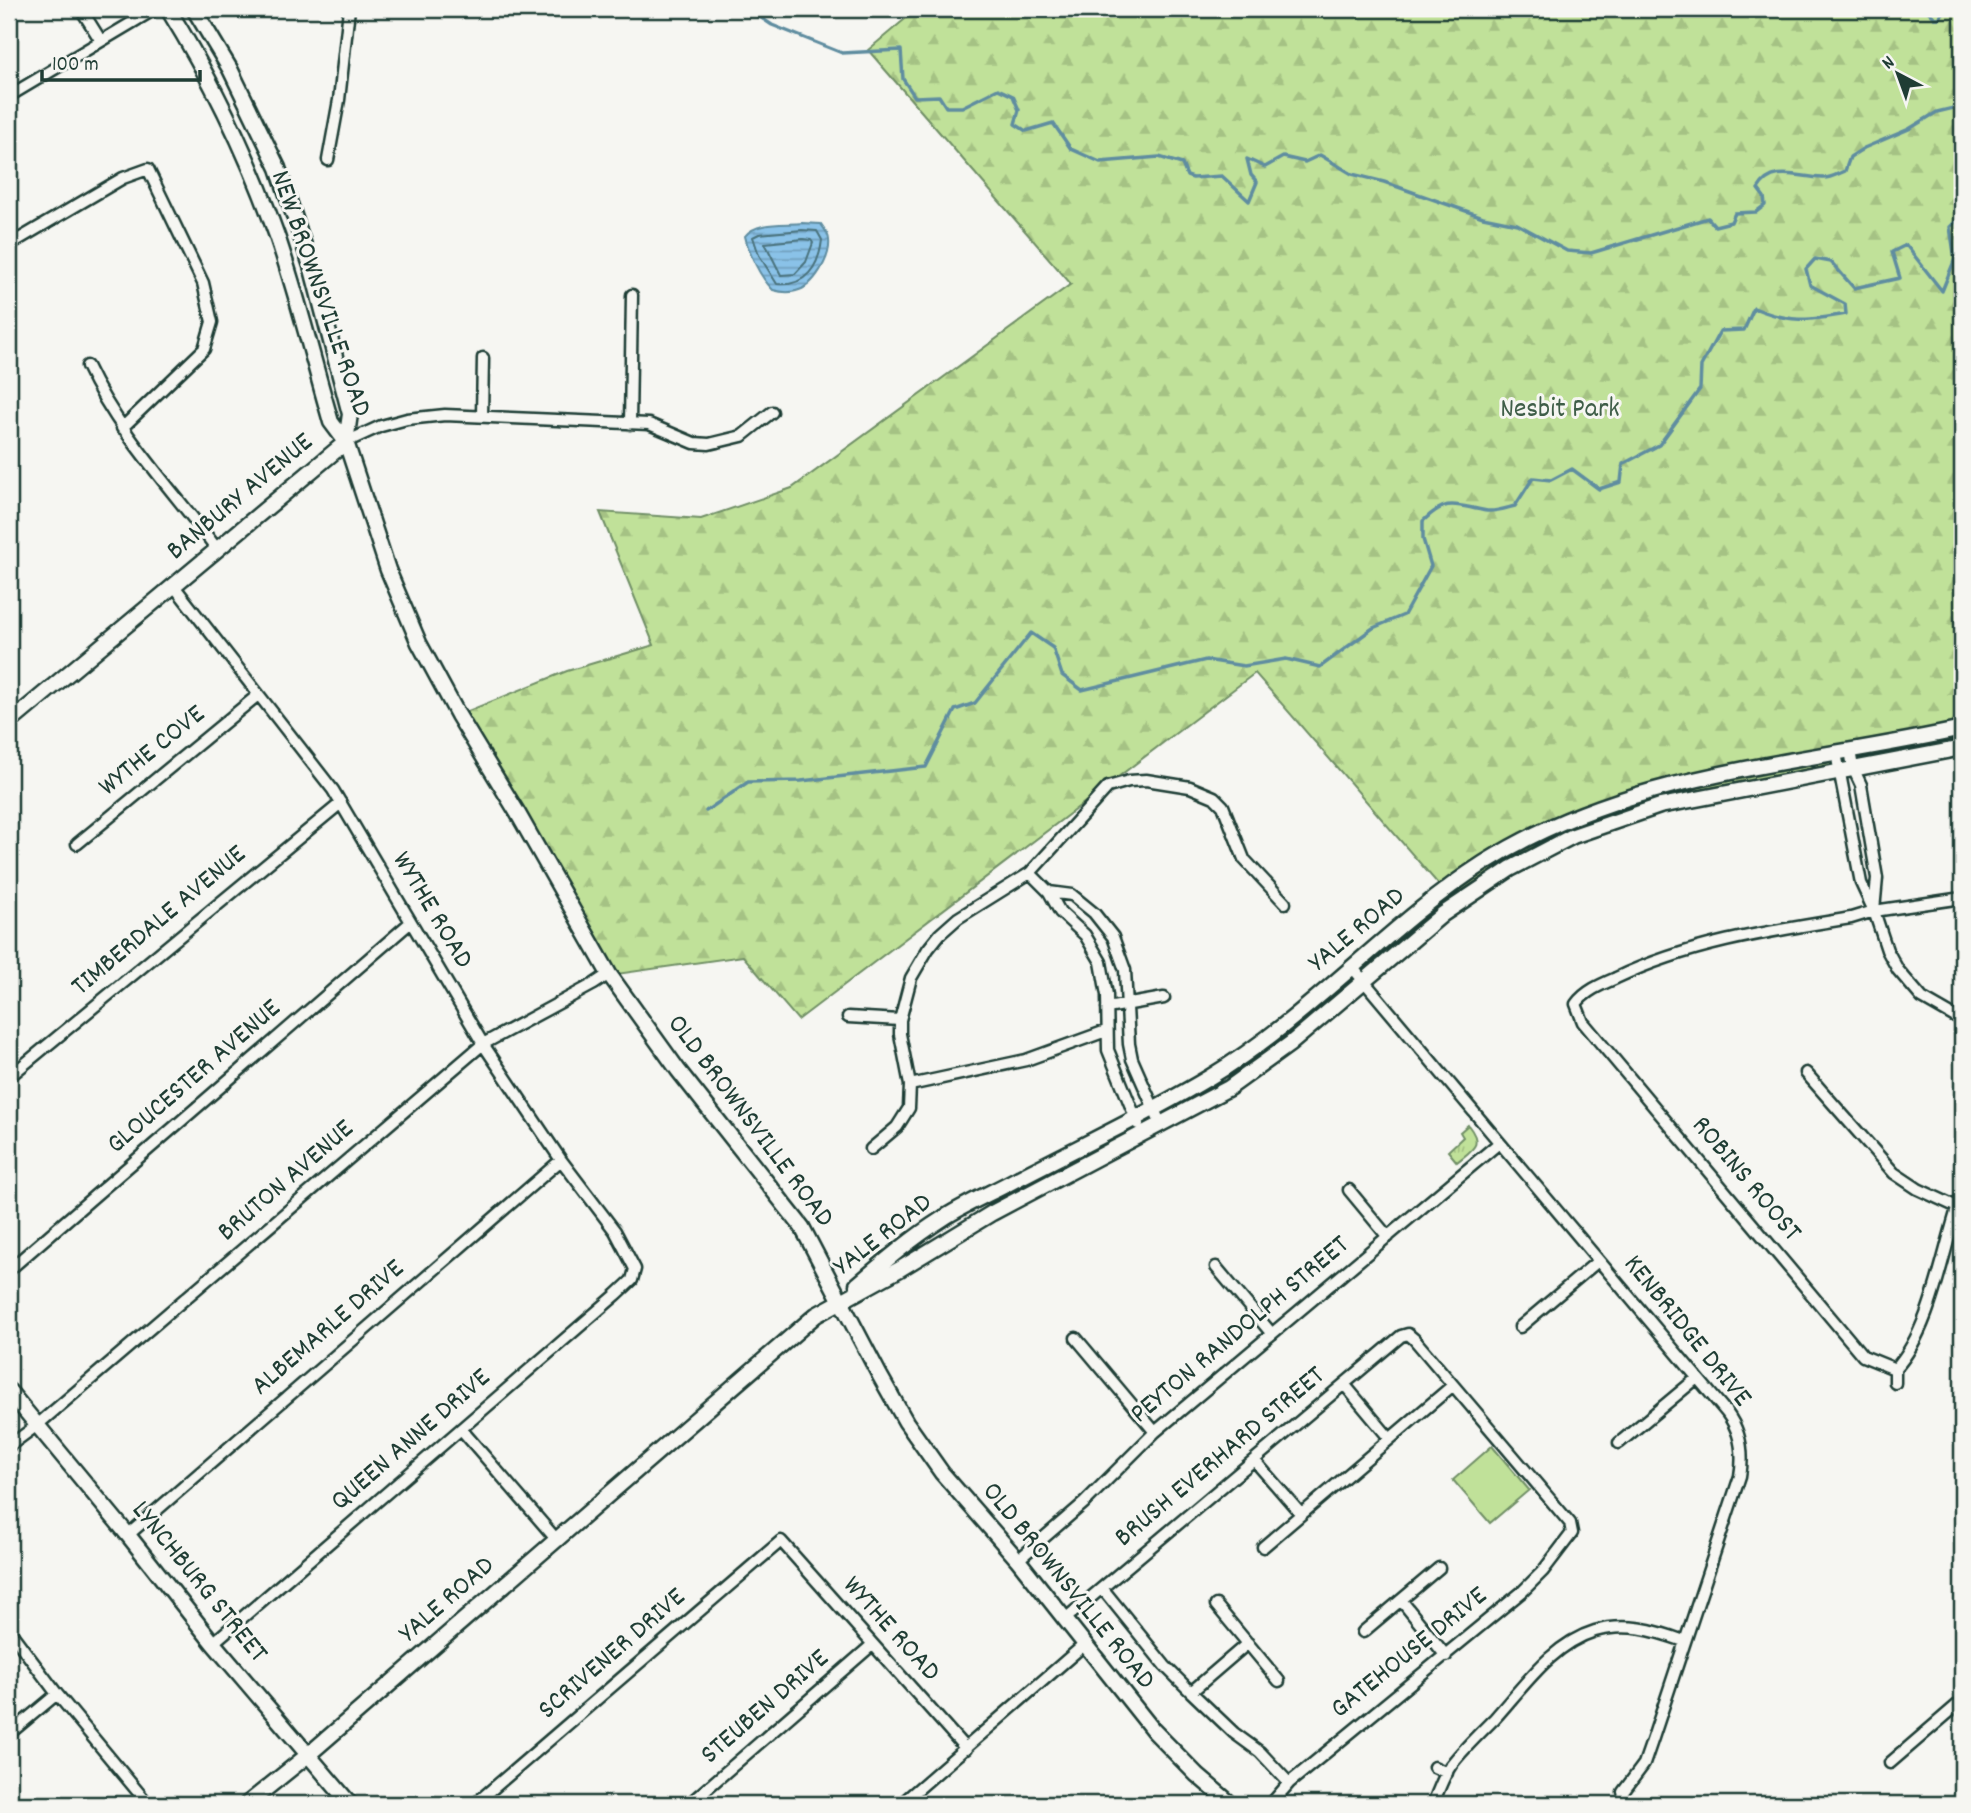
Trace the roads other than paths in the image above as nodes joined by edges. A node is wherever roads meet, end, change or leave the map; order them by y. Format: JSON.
{"nodes":[{"id":1,"x":80,"y":9,"type":"edge"},
{"id":2,"x":155,"y":9,"type":"edge"},
{"id":3,"x":168,"y":9,"type":"edge"},
{"id":4,"x":194,"y":9,"type":"edge"},
{"id":5,"x":349,"y":9,"type":"edge"},
{"id":6,"x":101,"y":41,"type":"junction"},
{"id":7,"x":9,"y":96,"type":"edge"},
{"id":8,"x":328,"y":160,"type":"dead end"},
{"id":9,"x":9,"y":245,"type":"edge"},
{"id":10,"x":632,"y":295,"type":"dead end"},
{"id":11,"x":483,"y":358,"type":"dead end"},
{"id":12,"x":86,"y":366,"type":"dead end"},
{"id":13,"x":772,"y":412,"type":"dead end"},
{"id":14,"x":482,"y":416,"type":"junction"},
{"id":15,"x":631,"y":424,"type":"junction"},
{"id":16,"x":122,"y":428,"type":"junction"},
{"id":17,"x":346,"y":442,"type":"junction"},
{"id":18,"x":217,"y":549,"type":"junction"},
{"id":19,"x":174,"y":586,"type":"junction"},
{"id":20,"x":258,"y":695,"type":"junction"},
{"id":21,"x":9,"y":723,"type":"edge"},
{"id":22,"x":1962,"y":729,"type":"edge"},
{"id":23,"x":1962,"y":748,"type":"edge"},
{"id":24,"x":1843,"y":751,"type":"junction"},
{"id":25,"x":1846,"y":769,"type":"junction"},
{"id":26,"x":341,"y":803,"type":"junction"},
{"id":27,"x":76,"y":844,"type":"dead end"},
{"id":28,"x":1030,"y":873,"type":"junction"},
{"id":29,"x":1049,"y":892,"type":"junction"},
{"id":30,"x":1962,"y":898,"type":"edge"},
{"id":31,"x":1284,"y":902,"type":"dead end"},
{"id":32,"x":1874,"y":911,"type":"junction"},
{"id":33,"x":411,"y":922,"type":"junction"},
{"id":34,"x":1352,"y":967,"type":"junction"},
{"id":35,"x":609,"y":974,"type":"junction"},
{"id":36,"x":1364,"y":982,"type":"junction"},
{"id":37,"x":1164,"y":999,"type":"dead end"},
{"id":38,"x":1127,"y":1005,"type":"junction"},
{"id":39,"x":1107,"y":1008,"type":"junction"},
{"id":40,"x":848,"y":1017,"type":"dead end"},
{"id":41,"x":900,"y":1020,"type":"junction"},
{"id":42,"x":1962,"y":1021,"type":"edge"},
{"id":43,"x":1106,"y":1031,"type":"junction"},
{"id":44,"x":483,"y":1044,"type":"junction"},
{"id":45,"x":1806,"y":1073,"type":"dead end"},
{"id":46,"x":9,"y":1077,"type":"edge"},
{"id":47,"x":910,"y":1085,"type":"junction"},
{"id":48,"x":1153,"y":1109,"type":"junction"},
{"id":49,"x":1135,"y":1118,"type":"junction"},
{"id":50,"x":1161,"y":1125,"type":"junction"},
{"id":51,"x":1143,"y":1134,"type":"junction"},
{"id":52,"x":1499,"y":1143,"type":"junction"},
{"id":53,"x":871,"y":1149,"type":"dead end"},
{"id":54,"x":561,"y":1160,"type":"junction"},
{"id":55,"x":1349,"y":1190,"type":"dead end"},
{"id":56,"x":1962,"y":1194,"type":"edge"},
{"id":57,"x":1958,"y":1207,"type":"junction"},
{"id":58,"x":1388,"y":1237,"type":"junction"},
{"id":59,"x":1598,"y":1261,"type":"junction"},
{"id":60,"x":1216,"y":1267,"type":"dead end"},
{"id":61,"x":9,"y":1269,"type":"edge"},
{"id":62,"x":635,"y":1269,"type":"joint"},
{"id":63,"x":841,"y":1300,"type":"junction"},
{"id":64,"x":1520,"y":1327,"type":"dead end"},
{"id":65,"x":1272,"y":1334,"type":"junction"},
{"id":66,"x":1076,"y":1338,"type":"dead end"},
{"id":67,"x":1895,"y":1368,"type":"junction"},
{"id":68,"x":1697,"y":1378,"type":"junction"},
{"id":69,"x":1895,"y":1383,"type":"dead end"},
{"id":70,"x":1344,"y":1384,"type":"junction"},
{"id":71,"x":1452,"y":1387,"type":"junction"},
{"id":72,"x":9,"y":1391,"type":"edge"},
{"id":73,"x":36,"y":1426,"type":"junction"},
{"id":74,"x":461,"y":1429,"type":"junction"},
{"id":75,"x":1155,"y":1432,"type":"junction"},
{"id":76,"x":1390,"y":1439,"type":"junction"},
{"id":77,"x":1619,"y":1443,"type":"dead end"},
{"id":78,"x":9,"y":1446,"type":"edge"},
{"id":79,"x":1254,"y":1460,"type":"junction"},
{"id":80,"x":1301,"y":1514,"type":"junction"},
{"id":81,"x":128,"y":1535,"type":"junction"},
{"id":82,"x":556,"y":1539,"type":"junction"},
{"id":83,"x":781,"y":1541,"type":"joint"},
{"id":84,"x":1264,"y":1547,"type":"dead end"},
{"id":85,"x":1018,"y":1560,"type":"junction"},
{"id":86,"x":1439,"y":1568,"type":"dead end"},
{"id":87,"x":1102,"y":1588,"type":"junction"},
{"id":88,"x":1401,"y":1600,"type":"junction"},
{"id":89,"x":1216,"y":1605,"type":"dead end"},
{"id":90,"x":1064,"y":1620,"type":"junction"},
{"id":91,"x":9,"y":1630,"type":"edge"},
{"id":92,"x":1363,"y":1632,"type":"dead end"},
{"id":93,"x":1684,"y":1641,"type":"junction"},
{"id":94,"x":213,"y":1643,"type":"junction"},
{"id":95,"x":1248,"y":1643,"type":"junction"},
{"id":96,"x":1085,"y":1644,"type":"junction"},
{"id":97,"x":872,"y":1645,"type":"junction"},
{"id":98,"x":1446,"y":1656,"type":"junction"},
{"id":99,"x":1279,"y":1681,"type":"dead end"},
{"id":100,"x":1191,"y":1692,"type":"junction"},
{"id":101,"x":57,"y":1694,"type":"junction"},
{"id":102,"x":1962,"y":1701,"type":"edge"},
{"id":103,"x":9,"y":1734,"type":"edge"},
{"id":104,"x":965,"y":1749,"type":"junction"},
{"id":105,"x":308,"y":1755,"type":"junction"},
{"id":106,"x":1890,"y":1763,"type":"dead end"},
{"id":107,"x":1434,"y":1766,"type":"dead end"},
{"id":108,"x":1447,"y":1773,"type":"junction"},
{"id":109,"x":1289,"y":1783,"type":"junction"},
{"id":110,"x":1623,"y":1792,"type":"dead end"},
{"id":111,"x":148,"y":1804,"type":"edge"},
{"id":112,"x":247,"y":1804,"type":"edge"},
{"id":113,"x":350,"y":1804,"type":"edge"},
{"id":114,"x":475,"y":1804,"type":"edge"},
{"id":115,"x":689,"y":1804,"type":"edge"},
{"id":116,"x":901,"y":1804,"type":"edge"},
{"id":117,"x":1231,"y":1804,"type":"edge"},
{"id":118,"x":1271,"y":1804,"type":"edge"},
{"id":119,"x":1433,"y":1804,"type":"edge"}],
"edges":[{"from":1,"to":6,"type":"street"},
{"from":2,"to":6,"type":"street"},
{"from":3,"to":17,"type":"main road","name":"NEW BROWNSVILLE ROAD"},
{"from":4,"to":17,"type":"main road","name":"NEW BROWNSVILLE ROAD"},
{"from":5,"to":8,"type":"street"},
{"from":6,"to":7,"type":"street"},
{"from":9,"to":16,"type":"street"},
{"from":10,"to":15,"type":"street"},
{"from":11,"to":14,"type":"street"},
{"from":12,"to":16,"type":"street"},
{"from":13,"to":15,"type":"street","name":"BANBURY AVENUE"},
{"from":14,"to":15,"type":"street","name":"BANBURY AVENUE"},
{"from":14,"to":17,"type":"street","name":"BANBURY AVENUE"},
{"from":16,"to":18,"type":"street"},
{"from":17,"to":18,"type":"main road","name":"BANBURY AVENUE"},
{"from":17,"to":35,"type":"main road","name":"OLD BROWNSVILLE ROAD"},
{"from":18,"to":19,"type":"main road","name":"BANBURY AVENUE"},
{"from":19,"to":20,"type":"street","name":"WYTHE ROAD"},
{"from":19,"to":21,"type":"main road","name":"BANBURY AVENUE"},
{"from":20,"to":26,"type":"street","name":"WYTHE ROAD"},
{"from":20,"to":27,"type":"street","name":"WYTHE COVE"},
{"from":22,"to":24,"type":"main road","name":"YALE ROAD"},
{"from":23,"to":25,"type":"main road","name":"YALE ROAD"},
{"from":24,"to":25,"type":"street"},
{"from":24,"to":34,"type":"main road","name":"YALE ROAD"},
{"from":25,"to":32,"type":"street"},
{"from":25,"to":32,"type":"street"},
{"from":25,"to":36,"type":"main road","name":"YALE ROAD"},
{"from":26,"to":33,"type":"street","name":"WYTHE ROAD"},
{"from":26,"to":46,"type":"street","name":"TIMBERDALE AVENUE"},
{"from":28,"to":29,"type":"street"},
{"from":28,"to":31,"type":"street"},
{"from":28,"to":41,"type":"street"},
{"from":29,"to":38,"type":"street"},
{"from":29,"to":39,"type":"street"},
{"from":30,"to":32,"type":"street"},
{"from":32,"to":42,"type":"street"},
{"from":32,"to":67,"type":"street","name":"ROBINS ROOST"},
{"from":33,"to":44,"type":"street","name":"WYTHE ROAD"},
{"from":33,"to":61,"type":"street","name":"GLOUCESTER AVENUE"},
{"from":34,"to":36,"type":"street","name":"KENBRIDGE DRIVE"},
{"from":34,"to":48,"type":"main road","name":"YALE ROAD"},
{"from":35,"to":44,"type":"street","name":"BRUTON AVENUE"},
{"from":35,"to":63,"type":"main road","name":"OLD BROWNSVILLE ROAD"},
{"from":36,"to":50,"type":"main road","name":"YALE ROAD"},
{"from":36,"to":52,"type":"street","name":"KENBRIDGE DRIVE"},
{"from":37,"to":38,"type":"street"},
{"from":38,"to":39,"type":"street"},
{"from":38,"to":48,"type":"street"},
{"from":39,"to":43,"type":"street"},
{"from":40,"to":41,"type":"street"},
{"from":41,"to":47,"type":"street"},
{"from":43,"to":47,"type":"street"},
{"from":43,"to":49,"type":"street"},
{"from":44,"to":54,"type":"street","name":"WYTHE ROAD"},
{"from":44,"to":73,"type":"street","name":"BRUTON AVENUE"},
{"from":45,"to":57,"type":"street"},
{"from":47,"to":53,"type":"street"},
{"from":48,"to":49,"type":"main road","name":"YALE ROAD"},
{"from":48,"to":50,"type":"street"},
{"from":49,"to":51,"type":"street"},
{"from":49,"to":63,"type":"main road","name":"YALE ROAD"},
{"from":50,"to":51,"type":"main road","name":"YALE ROAD"},
{"from":51,"to":63,"type":"main road","name":"YALE ROAD"},
{"from":52,"to":58,"type":"street","name":"PEYTON RANDOLPH STREET"},
{"from":52,"to":59,"type":"street","name":"KENBRIDGE DRIVE"},
{"from":54,"to":62,"type":"street","name":"WYTHE ROAD"},
{"from":54,"to":81,"type":"street","name":"ALBEMARLE DRIVE"},
{"from":55,"to":58,"type":"street"},
{"from":56,"to":57,"type":"street"},
{"from":57,"to":67,"type":"street"},
{"from":58,"to":65,"type":"street","name":"PEYTON RANDOLPH STREET"},
{"from":59,"to":64,"type":"street"},
{"from":59,"to":68,"type":"street","name":"KENBRIDGE DRIVE"},
{"from":60,"to":65,"type":"street"},
{"from":62,"to":74,"type":"street","name":"QUEEN ANNE DRIVE"},
{"from":63,"to":82,"type":"main road","name":"YALE ROAD"},
{"from":63,"to":85,"type":"main road","name":"OLD BROWNSVILLE ROAD"},
{"from":65,"to":75,"type":"street","name":"PEYTON RANDOLPH STREET"},
{"from":66,"to":75,"type":"street"},
{"from":67,"to":69,"type":"street"},
{"from":68,"to":77,"type":"street"},
{"from":68,"to":93,"type":"street","name":"KENBRIDGE DRIVE"},
{"from":70,"to":71,"type":"street","name":"BRUSH EVERHARD STREET"},
{"from":70,"to":76,"type":"street"},
{"from":70,"to":79,"type":"street","name":"BRUSH EVERHARD STREET"},
{"from":71,"to":76,"type":"street"},
{"from":71,"to":98,"type":"street","name":"GATEHOUSE DRIVE"},
{"from":72,"to":73,"type":"main road","name":"LYNCHBURG STREET"},
{"from":73,"to":78,"type":"street","name":"BRUTON AVENUE"},
{"from":73,"to":81,"type":"main road","name":"LYNCHBURG STREET"},
{"from":74,"to":82,"type":"street"},
{"from":74,"to":94,"type":"street","name":"QUEEN ANNE DRIVE"},
{"from":75,"to":85,"type":"street","name":"PEYTON RANDOLPH STREET"},
{"from":76,"to":80,"type":"street"},
{"from":79,"to":80,"type":"street"},
{"from":79,"to":87,"type":"street","name":"BRUSH EVERHARD STREET"},
{"from":80,"to":84,"type":"street"},
{"from":81,"to":94,"type":"main road","name":"LYNCHBURG STREET"},
{"from":82,"to":105,"type":"main road","name":"YALE ROAD"},
{"from":83,"to":97,"type":"street","name":"WYTHE ROAD"},
{"from":83,"to":114,"type":"street","name":"SCRIVENER DRIVE"},
{"from":85,"to":90,"type":"main road","name":"OLD BROWNSVILLE ROAD"},
{"from":86,"to":88,"type":"street"},
{"from":87,"to":90,"type":"street","name":"BRUSH EVERHARD STREET"},
{"from":87,"to":100,"type":"street"},
{"from":88,"to":92,"type":"street"},
{"from":88,"to":98,"type":"street"},
{"from":89,"to":95,"type":"street"},
{"from":90,"to":96,"type":"main road","name":"OLD BROWNSVILLE ROAD"},
{"from":91,"to":101,"type":"street"},
{"from":93,"to":108,"type":"street"},
{"from":93,"to":110,"type":"street","name":"KENBRIDGE DRIVE"},
{"from":94,"to":105,"type":"main road","name":"LYNCHBURG STREET"},
{"from":95,"to":99,"type":"street"},
{"from":95,"to":100,"type":"street"},
{"from":96,"to":104,"type":"street"},
{"from":96,"to":117,"type":"main road","name":"OLD BROWNSVILLE ROAD"},
{"from":97,"to":104,"type":"street","name":"WYTHE ROAD"},
{"from":97,"to":115,"type":"street","name":"STEUBEN DRIVE"},
{"from":98,"to":109,"type":"street","name":"GATEHOUSE DRIVE"},
{"from":100,"to":109,"type":"street"},
{"from":101,"to":103,"type":"street"},
{"from":101,"to":111,"type":"street"},
{"from":102,"to":106,"type":"street"},
{"from":104,"to":116,"type":"street"},
{"from":105,"to":112,"type":"main road","name":"YALE ROAD"},
{"from":105,"to":113,"type":"main road","name":"LYNCHBURG STREET"},
{"from":107,"to":108,"type":"street"},
{"from":108,"to":119,"type":"street"},
{"from":109,"to":118,"type":"street","name":"GATEHOUSE DRIVE"}]}
